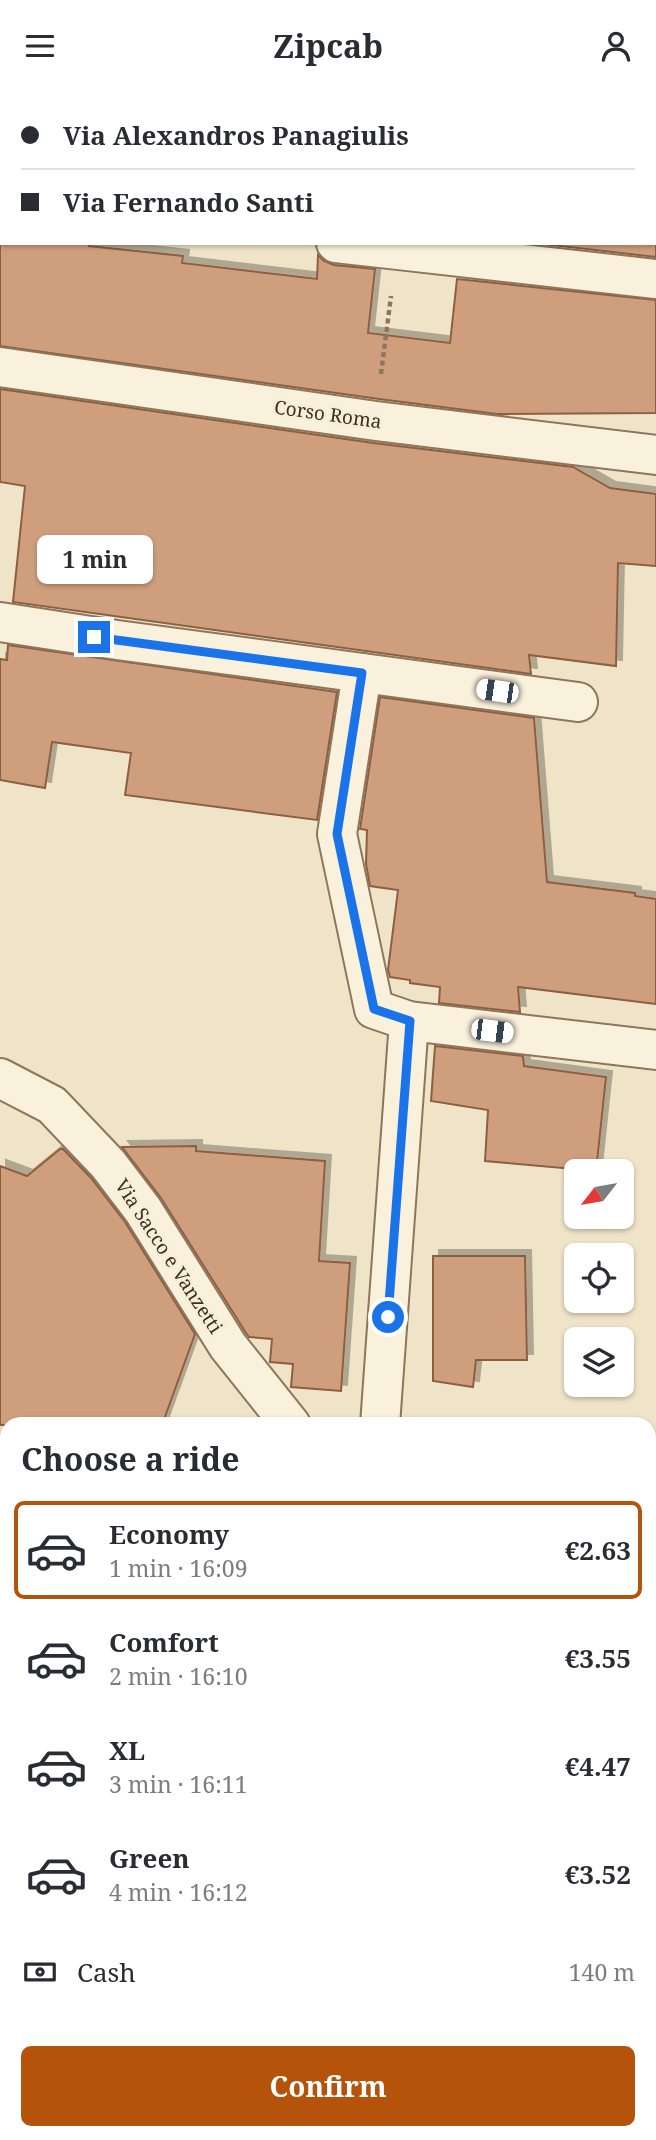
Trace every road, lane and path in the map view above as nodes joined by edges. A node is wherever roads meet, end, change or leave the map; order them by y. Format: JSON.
{"nodes":[{"id":1,"x":385,"y":246,"type":"edge"},
{"id":2,"x":536,"y":254,"type":"edge"},
{"id":3,"x":656,"y":279,"type":"edge"},
{"id":4,"x":393,"y":285,"type":"dead end"},
{"id":5,"x":0,"y":367,"type":"edge"},
{"id":6,"x":376,"y":421,"type":"junction"},
{"id":7,"x":656,"y":455,"type":"edge"},
{"id":8,"x":0,"y":622,"type":"edge"},
{"id":9,"x":362,"y":673,"type":"junction"},
{"id":10,"x":578,"y":702,"type":"dead end"},
{"id":11,"x":410,"y":1021,"type":"junction"},
{"id":12,"x":656,"y":1050,"type":"edge"},
{"id":13,"x":0,"y":1078,"type":"edge"},
{"id":14,"x":285,"y":1417,"type":"edge"},
{"id":15,"x":381,"y":1417,"type":"edge"}],
"edges":[{"from":1,"to":2,"type":"street"},
{"from":2,"to":3,"type":"street"},
{"from":4,"to":6,"type":"path"},
{"from":5,"to":6,"type":"street","name":"Corso Roma"},
{"from":6,"to":7,"type":"street","name":"Corso Roma"},
{"from":8,"to":9,"type":"street"},
{"from":9,"to":10,"type":"street"},
{"from":9,"to":11,"type":"street"},
{"from":11,"to":12,"type":"street"},
{"from":11,"to":15,"type":"street"},
{"from":13,"to":14,"type":"street","name":"Via Sacco e Vanzetti"}]}
